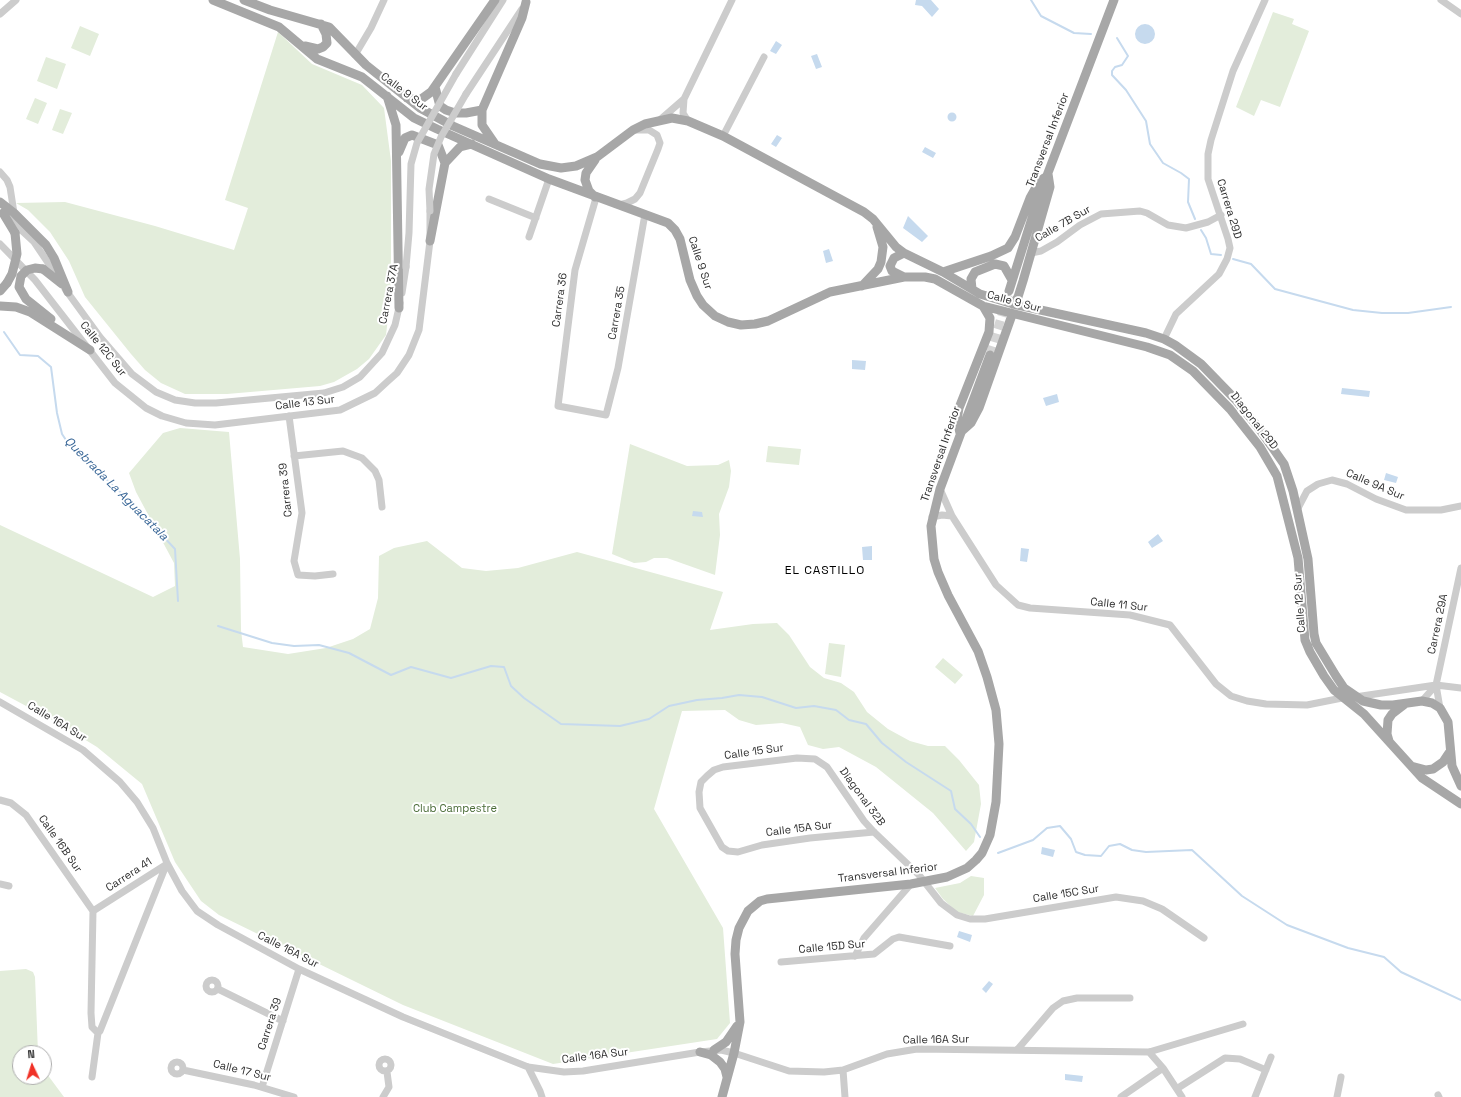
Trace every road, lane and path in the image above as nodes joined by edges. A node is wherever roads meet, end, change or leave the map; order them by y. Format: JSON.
{"nodes":[{"id":1,"x":16,"y":0,"type":"edge"},
{"id":2,"x":213,"y":0,"type":"edge"},
{"id":3,"x":244,"y":0,"type":"edge"},
{"id":4,"x":384,"y":0,"type":"edge"},
{"id":5,"x":495,"y":0,"type":"edge"},
{"id":6,"x":503,"y":0,"type":"edge"},
{"id":7,"x":732,"y":0,"type":"edge"},
{"id":8,"x":1114,"y":0,"type":"edge"},
{"id":9,"x":1265,"y":0,"type":"edge"},
{"id":10,"x":1441,"y":0,"type":"edge"},
{"id":11,"x":527,"y":1,"type":"edge"},
{"id":12,"x":0,"y":14,"type":"edge"},
{"id":13,"x":1461,"y":14,"type":"edge"},
{"id":14,"x":321,"y":24,"type":"junction"},
{"id":15,"x":304,"y":46,"type":"junction"},
{"id":16,"x":355,"y":55,"type":"junction"},
{"id":17,"x":764,"y":57,"type":"dead end"},
{"id":18,"x":435,"y":87,"type":"junction"},
{"id":19,"x":387,"y":96,"type":"junction"},
{"id":20,"x":406,"y":98,"type":"junction"},
{"id":21,"x":684,"y":99,"type":"junction"},
{"id":22,"x":482,"y":110,"type":"junction"},
{"id":23,"x":661,"y":119,"type":"junction"},
{"id":24,"x":688,"y":121,"type":"junction"},
{"id":25,"x":633,"y":130,"type":"junction"},
{"id":26,"x":723,"y":136,"type":"junction"},
{"id":27,"x":472,"y":144,"type":"junction"},
{"id":28,"x":496,"y":145,"type":"junction"},
{"id":29,"x":597,"y":157,"type":"junction"},
{"id":30,"x":397,"y":160,"type":"junction"},
{"id":31,"x":445,"y":163,"type":"junction"},
{"id":32,"x":0,"y":172,"type":"edge"},
{"id":33,"x":1048,"y":174,"type":"junction"},
{"id":34,"x":548,"y":179,"type":"junction"},
{"id":35,"x":11,"y":193,"type":"junction"},
{"id":36,"x":596,"y":198,"type":"junction"},
{"id":37,"x":489,"y":199,"type":"dead end"},
{"id":38,"x":0,"y":201,"type":"edge"},
{"id":39,"x":617,"y":205,"type":"junction"},
{"id":40,"x":1,"y":213,"type":"edge"},
{"id":41,"x":14,"y":213,"type":"junction"},
{"id":42,"x":645,"y":214,"type":"junction"},
{"id":43,"x":1221,"y":215,"type":"junction"},
{"id":44,"x":536,"y":218,"type":"junction"},
{"id":45,"x":873,"y":219,"type":"junction"},
{"id":46,"x":529,"y":237,"type":"dead end"},
{"id":47,"x":430,"y":241,"type":"junction"},
{"id":48,"x":0,"y":244,"type":"edge"},
{"id":49,"x":904,"y":253,"type":"junction"},
{"id":50,"x":1031,"y":253,"type":"junction"},
{"id":51,"x":943,"y":272,"type":"junction"},
{"id":52,"x":904,"y":277,"type":"junction"},
{"id":53,"x":1012,"y":280,"type":"junction"},
{"id":54,"x":62,"y":284,"type":"junction"},
{"id":55,"x":862,"y":286,"type":"junction"},
{"id":56,"x":972,"y":289,"type":"junction"},
{"id":57,"x":0,"y":291,"type":"edge"},
{"id":58,"x":1009,"y":291,"type":"tunnel mouth"},
{"id":59,"x":68,"y":292,"type":"junction"},
{"id":60,"x":1013,"y":304,"type":"junction"},
{"id":61,"x":0,"y":306,"type":"edge"},
{"id":62,"x":984,"y":306,"type":"junction"},
{"id":63,"x":399,"y":308,"type":"junction"},
{"id":64,"x":1012,"y":315,"type":"junction"},
{"id":65,"x":1164,"y":339,"type":"junction"},
{"id":66,"x":75,"y":341,"type":"junction"},
{"id":67,"x":1175,"y":345,"type":"joint"},
{"id":68,"x":108,"y":346,"type":"joint"},
{"id":69,"x":90,"y":350,"type":"junction"},
{"id":70,"x":990,"y":355,"type":"tunnel mouth"},
{"id":71,"x":1170,"y":355,"type":"joint"},
{"id":72,"x":606,"y":415,"type":"joint"},
{"id":73,"x":288,"y":416,"type":"junction"},
{"id":74,"x":216,"y":425,"type":"joint"},
{"id":75,"x":960,"y":433,"type":"junction"},
{"id":76,"x":294,"y":456,"type":"junction"},
{"id":77,"x":940,"y":489,"type":"junction"},
{"id":78,"x":1293,"y":491,"type":"junction"},
{"id":79,"x":1307,"y":491,"type":"junction"},
{"id":80,"x":1461,"y":506,"type":"edge"},
{"id":81,"x":382,"y":507,"type":"dead end"},
{"id":82,"x":1298,"y":510,"type":"junction"},
{"id":83,"x":952,"y":516,"type":"junction"},
{"id":84,"x":932,"y":517,"type":"junction"},
{"id":85,"x":1290,"y":521,"type":"joint"},
{"id":86,"x":1461,"y":568,"type":"edge"},
{"id":87,"x":333,"y":574,"type":"dead end"},
{"id":88,"x":1436,"y":685,"type":"junction"},
{"id":89,"x":1461,"y":688,"type":"edge"},
{"id":90,"x":1355,"y":697,"type":"junction"},
{"id":91,"x":1342,"y":698,"type":"junction"},
{"id":92,"x":1422,"y":700,"type":"junction"},
{"id":93,"x":0,"y":702,"type":"edge"},
{"id":94,"x":1408,"y":703,"type":"junction"},
{"id":95,"x":1440,"y":708,"type":"junction"},
{"id":96,"x":1389,"y":742,"type":"junction"},
{"id":97,"x":1449,"y":753,"type":"junction"},
{"id":98,"x":815,"y":759,"type":"joint"},
{"id":99,"x":1410,"y":765,"type":"junction"},
{"id":100,"x":1461,"y":786,"type":"edge"},
{"id":101,"x":0,"y":800,"type":"edge"},
{"id":102,"x":1461,"y":804,"type":"edge"},
{"id":103,"x":874,"y":832,"type":"junction"},
{"id":104,"x":728,"y":851,"type":"joint"},
{"id":105,"x":167,"y":863,"type":"junction"},
{"id":106,"x":936,"y":880,"type":"junction"},
{"id":107,"x":925,"y":882,"type":"junction"},
{"id":108,"x":0,"y":884,"type":"edge"},
{"id":109,"x":911,"y":884,"type":"junction"},
{"id":110,"x":10,"y":886,"type":"dead end"},
{"id":111,"x":896,"y":886,"type":"junction"},
{"id":112,"x":932,"y":892,"type":"junction"},
{"id":113,"x":897,"y":899,"type":"junction"},
{"id":114,"x":93,"y":911,"type":"junction"},
{"id":115,"x":1204,"y":938,"type":"dead end"},
{"id":116,"x":950,"y":946,"type":"dead end"},
{"id":117,"x":855,"y":956,"type":"junction"},
{"id":118,"x":781,"y":962,"type":"dead end"},
{"id":119,"x":300,"y":969,"type":"junction"},
{"id":120,"x":218,"y":989,"type":"dead end"},
{"id":121,"x":1130,"y":998,"type":"dead end"},
{"id":122,"x":283,"y":1021,"type":"junction"},
{"id":123,"x":740,"y":1022,"type":"junction"},
{"id":124,"x":1243,"y":1024,"type":"dead end"},
{"id":125,"x":98,"y":1033,"type":"junction"},
{"id":126,"x":1025,"y":1040,"type":"junction"},
{"id":127,"x":714,"y":1050,"type":"junction"},
{"id":128,"x":1016,"y":1050,"type":"junction"},
{"id":129,"x":1028,"y":1051,"type":"junction"},
{"id":130,"x":700,"y":1052,"type":"junction"},
{"id":131,"x":1149,"y":1052,"type":"junction"},
{"id":132,"x":734,"y":1053,"type":"junction"},
{"id":133,"x":1271,"y":1057,"type":"dead end"},
{"id":134,"x":528,"y":1067,"type":"junction"},
{"id":135,"x":1163,"y":1068,"type":"junction"},
{"id":136,"x":183,"y":1070,"type":"dead end"},
{"id":137,"x":843,"y":1070,"type":"junction"},
{"id":138,"x":1266,"y":1070,"type":"junction"},
{"id":139,"x":386,"y":1072,"type":"dead end"},
{"id":140,"x":92,"y":1077,"type":"dead end"},
{"id":141,"x":727,"y":1077,"type":"junction"},
{"id":142,"x":1341,"y":1078,"type":"dead end"},
{"id":143,"x":262,"y":1087,"type":"junction"},
{"id":144,"x":1178,"y":1088,"type":"junction"},
{"id":145,"x":294,"y":1097,"type":"edge"},
{"id":146,"x":383,"y":1097,"type":"edge"},
{"id":147,"x":542,"y":1097,"type":"edge"},
{"id":148,"x":722,"y":1097,"type":"edge"},
{"id":149,"x":845,"y":1097,"type":"edge"},
{"id":150,"x":1120,"y":1097,"type":"edge"},
{"id":151,"x":1182,"y":1097,"type":"edge"},
{"id":152,"x":1255,"y":1097,"type":"edge"},
{"id":153,"x":1337,"y":1097,"type":"edge"}],
"edges":[{"from":1,"to":12,"type":"street"},
{"from":2,"to":15,"type":"main road","name":"Calle 9 Sur"},
{"from":3,"to":14,"type":"main road","name":"Calle 9 Sur"},
{"from":4,"to":16,"type":"street"},
{"from":5,"to":18,"type":"main road"},
{"from":6,"to":63,"type":"street","name":"Carrera 37A","bridge":true},
{"from":7,"to":21,"type":"street"},
{"from":8,"to":33,"type":"main road","name":"Transversal Inferior"},
{"from":9,"to":43,"type":"street","name":"Carrera 29D"},
{"from":10,"to":13,"type":"street"},
{"from":11,"to":22,"type":"main road"},
{"from":11,"to":47,"type":"street","bridge":true},
{"from":14,"to":15,"type":"main road"},
{"from":14,"to":16,"type":"main road","name":"Calle 9 Sur"},
{"from":15,"to":19,"type":"main road","name":"Calle 9 Sur"},
{"from":16,"to":20,"type":"main road","name":"Calle 9 Sur"},
{"from":17,"to":26,"type":"street"},
{"from":18,"to":20,"type":"main road"},
{"from":18,"to":22,"type":"main road"},
{"from":19,"to":27,"type":"main road","name":"Calle 9 Sur"},
{"from":19,"to":30,"type":"main road"},
{"from":20,"to":28,"type":"main road","name":"Calle 9 Sur"},
{"from":21,"to":23,"type":"street"},
{"from":21,"to":24,"type":"street"},
{"from":22,"to":28,"type":"main road"},
{"from":23,"to":24,"type":"main road","name":"Calle 9 Sur"},
{"from":23,"to":25,"type":"main road","name":"Calle 9 Sur"},
{"from":24,"to":26,"type":"main road","name":"Calle 9 Sur"},
{"from":25,"to":29,"type":"main road","name":"Calle 9 Sur"},
{"from":25,"to":39,"type":"street"},
{"from":26,"to":45,"type":"main road","name":"Calle 9 Sur"},
{"from":27,"to":31,"type":"main road"},
{"from":27,"to":34,"type":"main road","name":"Calle 9 Sur"},
{"from":28,"to":29,"type":"main road","name":"Calle 9 Sur"},
{"from":29,"to":36,"type":"main road"},
{"from":30,"to":31,"type":"main road"},
{"from":30,"to":63,"type":"main road"},
{"from":31,"to":47,"type":"main road"},
{"from":32,"to":35,"type":"street"},
{"from":33,"to":50,"type":"main road"},
{"from":33,"to":51,"type":"main road"},
{"from":33,"to":53,"type":"main road","name":"Transversal Inferior"},
{"from":34,"to":36,"type":"main road","name":"Calle 9 Sur"},
{"from":34,"to":44,"type":"street"},
{"from":35,"to":38,"type":"street"},
{"from":35,"to":41,"type":"street"},
{"from":36,"to":39,"type":"main road","name":"Calle 9 Sur"},
{"from":36,"to":72,"type":"street","name":"Carrera 36"},
{"from":37,"to":44,"type":"street"},
{"from":38,"to":41,"type":"main road"},
{"from":39,"to":42,"type":"main road","name":"Calle 9 Sur"},
{"from":40,"to":54,"type":"street","name":"Calle 12C Sur"},
{"from":40,"to":57,"type":"main road","bridge":true},
{"from":41,"to":59,"type":"main road"},
{"from":42,"to":55,"type":"main road","name":"Calle 9 Sur"},
{"from":42,"to":72,"type":"street","name":"Carrera 35"},
{"from":43,"to":50,"type":"street","name":"Calle 7B Sur"},
{"from":43,"to":65,"type":"street","name":"Carrera 29D"},
{"from":44,"to":46,"type":"street"},
{"from":45,"to":49,"type":"main road","name":"Calle 9 Sur"},
{"from":45,"to":55,"type":"main road"},
{"from":47,"to":73,"type":"street","name":"Calle 13 Sur"},
{"from":48,"to":69,"type":"street","name":"Calle 12C Sur"},
{"from":49,"to":51,"type":"main road","name":"Calle 9 Sur"},
{"from":49,"to":52,"type":"main road"},
{"from":50,"to":60,"type":"main road"},
{"from":51,"to":56,"type":"main road","name":"Calle 9 Sur"},
{"from":52,"to":55,"type":"main road","name":"Calle 9 Sur"},
{"from":52,"to":62,"type":"main road","name":"Calle 9 Sur"},
{"from":53,"to":56,"type":"main road"},
{"from":53,"to":58,"type":"main road","name":"Transversal Inferior"},
{"from":54,"to":59,"type":"street","name":"Calle 12C Sur"},
{"from":54,"to":66,"type":"main road","bridge":true},
{"from":56,"to":60,"type":"main road","name":"Calle 9 Sur"},
{"from":59,"to":68,"type":"street","name":"Calle 12C Sur"},
{"from":60,"to":65,"type":"main road","name":"Calle 9 Sur"},
{"from":61,"to":66,"type":"main road"},
{"from":62,"to":64,"type":"main road","name":"Calle 9 Sur"},
{"from":62,"to":75,"type":"main road"},
{"from":63,"to":68,"type":"street","name":"Carrera 37A"},
{"from":64,"to":71,"type":"main road","name":"Calle 9 Sur"},
{"from":64,"to":75,"type":"main road"},
{"from":65,"to":67,"type":"main road","name":"Calle 9 Sur"},
{"from":66,"to":69,"type":"main road"},
{"from":67,"to":78,"type":"main road","name":"Diagonal 29D"},
{"from":69,"to":74,"type":"street","name":"Calle 12C Sur"},
{"from":70,"to":75,"type":"main road","name":"Transversal Inferior"},
{"from":71,"to":85,"type":"main road","name":"Diagonal 29D"},
{"from":73,"to":74,"type":"street","name":"Calle 13 Sur"},
{"from":73,"to":76,"type":"street","name":"Carrera 39"},
{"from":75,"to":77,"type":"main road","name":"Transversal Inferior"},
{"from":76,"to":81,"type":"street"},
{"from":76,"to":87,"type":"street","name":"Carrera 39"},
{"from":77,"to":83,"type":"street","name":"Calle 11 Sur"},
{"from":77,"to":84,"type":"main road","name":"Transversal Inferior"},
{"from":78,"to":79,"type":"street","name":"Calle 9A Sur"},
{"from":78,"to":82,"type":"main road","name":"Calle 12 Sur"},
{"from":79,"to":80,"type":"street","name":"Calle 9A Sur"},
{"from":79,"to":82,"type":"street"},
{"from":82,"to":90,"type":"main road","name":"Calle 12 Sur"},
{"from":83,"to":84,"type":"street"},
{"from":83,"to":91,"type":"street","name":"Calle 11 Sur"},
{"from":84,"to":106,"type":"main road","name":"Transversal Inferior"},
{"from":85,"to":91,"type":"main road","name":"Calle 12 Sur"},
{"from":86,"to":88,"type":"street","name":"Carrera 29A"},
{"from":88,"to":89,"type":"street"},
{"from":88,"to":90,"type":"street"},
{"from":88,"to":92,"type":"street"},
{"from":88,"to":95,"type":"street","name":"Carrera 29A"},
{"from":90,"to":94,"type":"main road","name":"Calle 12 Sur"},
{"from":91,"to":96,"type":"main road","name":"Calle 12 Sur"},
{"from":92,"to":94,"type":"main road","name":"Calle 12 Sur"},
{"from":92,"to":95,"type":"main road"},
{"from":93,"to":105,"type":"street","name":"Calle 16A Sur"},
{"from":94,"to":96,"type":"main road"},
{"from":95,"to":97,"type":"main road"},
{"from":96,"to":99,"type":"main road","name":"Calle 12 Sur"},
{"from":97,"to":99,"type":"main road"},
{"from":97,"to":100,"type":"main road"},
{"from":98,"to":103,"type":"street","name":"Diagonal 32B"},
{"from":98,"to":104,"type":"street","name":"Calle 15 Sur"},
{"from":99,"to":102,"type":"main road","name":"Calle 12 Sur"},
{"from":101,"to":114,"type":"street","name":"Calle 16B Sur"},
{"from":103,"to":104,"type":"street","name":"Calle 15A Sur"},
{"from":103,"to":107,"type":"street","name":"Diagonal 32B"},
{"from":105,"to":114,"type":"street","name":"Carrera 41"},
{"from":105,"to":119,"type":"street","name":"Calle 16A Sur"},
{"from":105,"to":125,"type":"street","name":"Carrera 41"},
{"from":106,"to":107,"type":"main road","name":"Transversal Inferior"},
{"from":106,"to":112,"type":"street"},
{"from":107,"to":109,"type":"main road","name":"Transversal Inferior"},
{"from":107,"to":112,"type":"street","name":"Calle 15C Sur"},
{"from":108,"to":110,"type":"street"},
{"from":109,"to":111,"type":"main road","name":"Transversal Inferior"},
{"from":109,"to":113,"type":"street"},
{"from":111,"to":113,"type":"street"},
{"from":111,"to":123,"type":"main road","name":"Transversal Inferior"},
{"from":112,"to":115,"type":"street","name":"Calle 15C Sur"},
{"from":113,"to":117,"type":"street"},
{"from":114,"to":125,"type":"street","name":"Carrera 41"},
{"from":116,"to":117,"type":"street","name":"Calle 15D Sur"},
{"from":117,"to":118,"type":"street","name":"Calle 15D Sur"},
{"from":119,"to":122,"type":"street","name":"Carrera 39"},
{"from":119,"to":134,"type":"street","name":"Calle 16A Sur"},
{"from":120,"to":122,"type":"street"},
{"from":121,"to":126,"type":"street"},
{"from":122,"to":143,"type":"street","name":"Carrera 39"},
{"from":123,"to":127,"type":"main road"},
{"from":123,"to":132,"type":"main road","name":"Transversal Inferior"},
{"from":124,"to":131,"type":"street","name":"Calle 16A Sur"},
{"from":125,"to":140,"type":"street","name":"Carrera 41"},
{"from":126,"to":128,"type":"street"},
{"from":126,"to":129,"type":"street"},
{"from":127,"to":130,"type":"street","name":"Calle 16A Sur"},
{"from":127,"to":132,"type":"street","name":"Calle 16A Sur"},
{"from":128,"to":129,"type":"street","name":"Calle 16A Sur"},
{"from":128,"to":137,"type":"street","name":"Calle 16A Sur"},
{"from":129,"to":131,"type":"street","name":"Calle 16A Sur"},
{"from":130,"to":134,"type":"street","name":"Calle 16A Sur"},
{"from":130,"to":141,"type":"main road"},
{"from":131,"to":135,"type":"street"},
{"from":132,"to":137,"type":"street","name":"Calle 16A Sur"},
{"from":132,"to":141,"type":"main road","name":"Transversal Inferior"},
{"from":133,"to":138,"type":"street"},
{"from":134,"to":147,"type":"street"},
{"from":135,"to":144,"type":"street"},
{"from":135,"to":150,"type":"street"},
{"from":136,"to":143,"type":"street","name":"Calle 17 Sur"},
{"from":137,"to":149,"type":"street"},
{"from":138,"to":144,"type":"street"},
{"from":138,"to":152,"type":"street"},
{"from":139,"to":146,"type":"street"},
{"from":141,"to":148,"type":"main road","name":"Transversal Inferior"},
{"from":142,"to":153,"type":"street"},
{"from":143,"to":145,"type":"street","name":"Calle 17 Sur"},
{"from":144,"to":151,"type":"street"}]}
